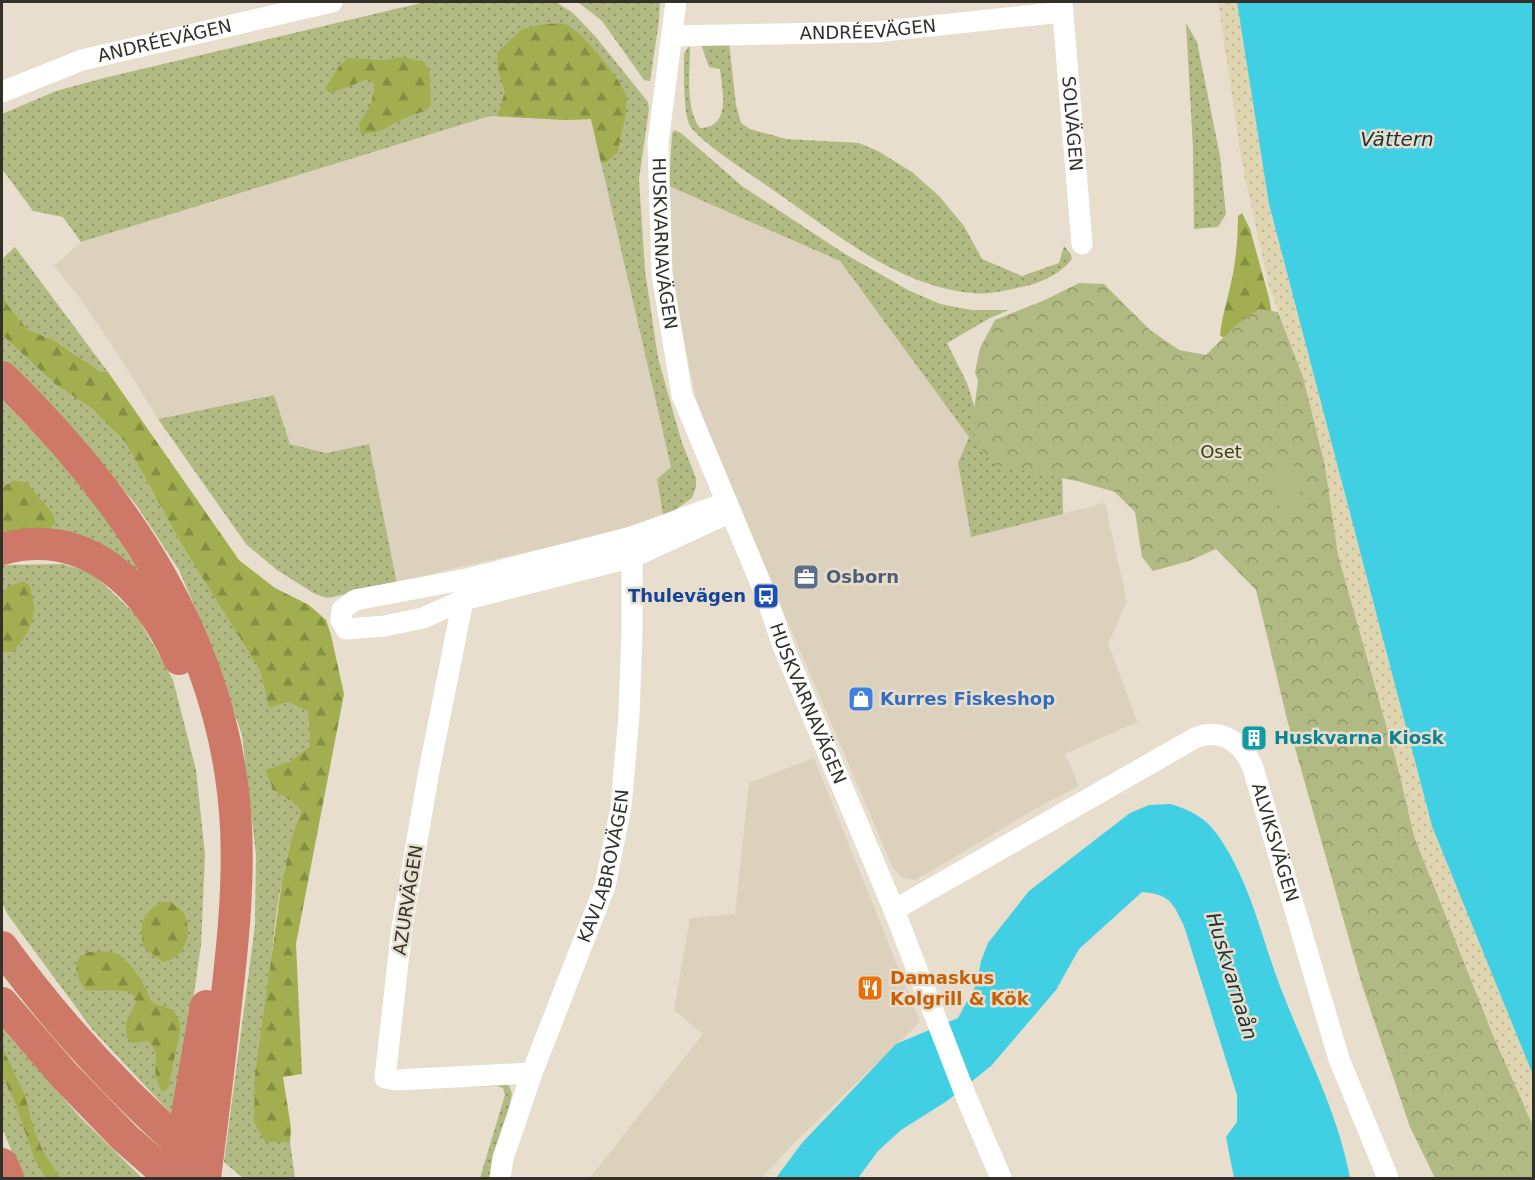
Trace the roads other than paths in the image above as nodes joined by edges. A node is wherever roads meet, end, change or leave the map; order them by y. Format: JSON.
{"nodes":[{"id":1,"x":332,"y":2,"type":"edge"},
{"id":2,"x":676,"y":2,"type":"edge"},
{"id":3,"x":1063,"y":7,"type":"edge"},
{"id":4,"x":672,"y":36,"type":"junction"},
{"id":5,"x":2,"y":92,"type":"edge"},
{"id":6,"x":1082,"y":244,"type":"dead end"},
{"id":7,"x":2,"y":377,"type":"edge"},
{"id":8,"x":729,"y":507,"type":"junction"},
{"id":9,"x":632,"y":547,"type":"junction"},
{"id":10,"x":2,"y":549,"type":"edge"},
{"id":11,"x":467,"y":579,"type":"junction"},
{"id":12,"x":463,"y":600,"type":"junction"},
{"id":13,"x":894,"y":910,"type":"junction"},
{"id":14,"x":2,"y":937,"type":"edge"},
{"id":15,"x":2,"y":947,"type":"edge"},
{"id":16,"x":22,"y":976,"type":"junction"},
{"id":17,"x":2,"y":1003,"type":"edge"},
{"id":18,"x":531,"y":1073,"type":"junction"},
{"id":19,"x":2,"y":1164,"type":"edge"},
{"id":20,"x":8,"y":1179,"type":"edge"},
{"id":21,"x":171,"y":1179,"type":"edge"},
{"id":22,"x":176,"y":1179,"type":"edge"},
{"id":23,"x":205,"y":1179,"type":"edge"},
{"id":24,"x":219,"y":1179,"type":"edge"},
{"id":25,"x":500,"y":1179,"type":"edge"},
{"id":26,"x":1001,"y":1179,"type":"edge"},
{"id":27,"x":1389,"y":1179,"type":"edge"}],
"edges":[{"from":1,"to":5,"type":"street","name":"ANDRÉEVÄGEN"},
{"from":2,"to":4,"type":"street","name":"HUSKVARNAVÄGEN"},
{"from":3,"to":4,"type":"street","name":"ANDRÉEVÄGEN"},
{"from":3,"to":6,"type":"street","name":"SOLVÄGEN"},
{"from":4,"to":8,"type":"street","name":"HUSKVARNAVÄGEN"},
{"from":7,"to":23,"type":"highway"},
{"from":8,"to":9,"type":"street"},
{"from":8,"to":13,"type":"street","name":"HUSKVARNAVÄGEN"},
{"from":9,"to":11,"type":"street"},
{"from":9,"to":12,"type":"street"},
{"from":9,"to":18,"type":"street","name":"KAVLABROVÄGEN"},
{"from":10,"to":22,"type":"highway"},
{"from":11,"to":12,"type":"street","name":"AZURVÄGEN"},
{"from":11,"to":12,"type":"street"},
{"from":12,"to":18,"type":"street","name":"AZURVÄGEN"},
{"from":13,"to":26,"type":"street","name":"HUSKVARNAVÄGEN"},
{"from":13,"to":27,"type":"street","name":"ALVIKSVÄGEN"},
{"from":14,"to":16,"type":"highway"},
{"from":15,"to":16,"type":"highway"},
{"from":16,"to":24,"type":"highway"},
{"from":17,"to":21,"type":"highway"},
{"from":18,"to":25,"type":"street","name":"KAVLABROVÄGEN"},
{"from":19,"to":20,"type":"highway"}]}
